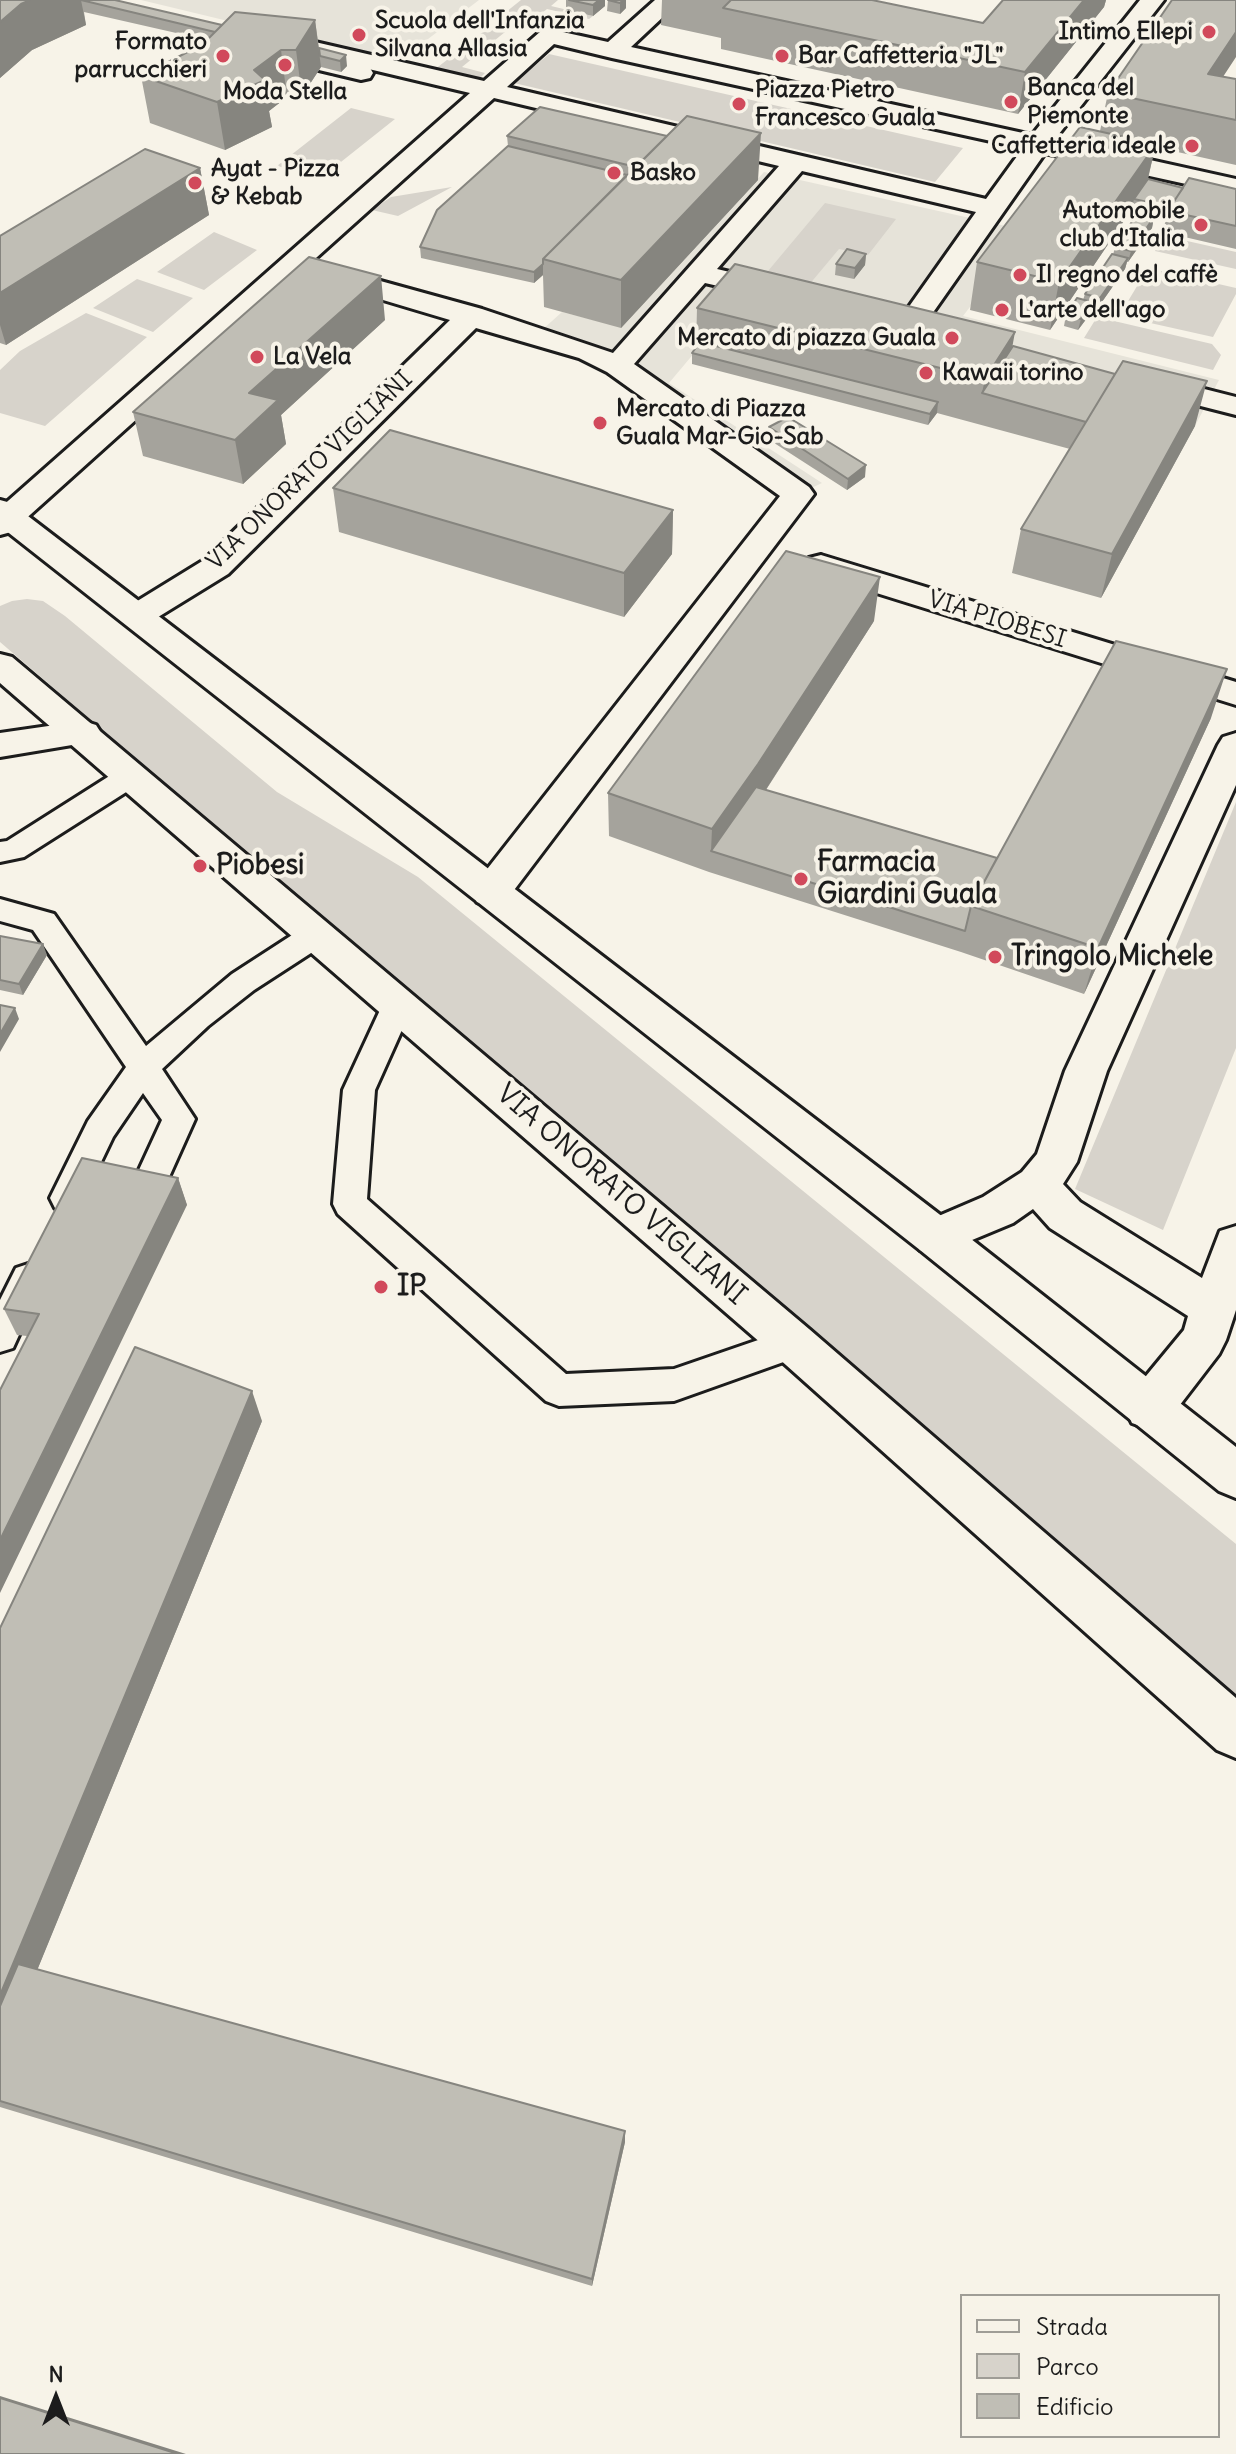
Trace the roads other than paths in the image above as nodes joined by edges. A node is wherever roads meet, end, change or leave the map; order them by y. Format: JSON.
{"nodes":[{"id":1,"x":669,"y":0,"type":"edge"},
{"id":2,"x":1152,"y":0,"type":"edge"},
{"id":3,"x":612,"y":51,"type":"junction"},
{"id":4,"x":361,"y":73,"type":"dead end"},
{"id":5,"x":487,"y":90,"type":"junction"},
{"id":6,"x":1039,"y":143,"type":"junction"},
{"id":7,"x":796,"y":162,"type":"junction"},
{"id":8,"x":1236,"y":187,"type":"edge"},
{"id":9,"x":992,"y":208,"type":"junction"},
{"id":10,"x":293,"y":264,"type":"junction"},
{"id":11,"x":700,"y":273,"type":"junction"},
{"id":12,"x":805,"y":299,"type":"edge"},
{"id":13,"x":472,"y":315,"type":"junction"},
{"id":14,"x":880,"y":317,"type":"edge"},
{"id":15,"x":910,"y":325,"type":"junction"},
{"id":16,"x":946,"y":334,"type":"edge"},
{"id":17,"x":617,"y":366,"type":"junction"},
{"id":18,"x":1113,"y":375,"type":"edge"},
{"id":19,"x":1236,"y":406,"type":"edge"},
{"id":20,"x":3,"y":516,"type":"edge"},
{"id":21,"x":758,"y":546,"type":"junction"},
{"id":22,"x":138,"y":615,"type":"junction"},
{"id":23,"x":0,"y":665,"type":"edge"},
{"id":24,"x":1236,"y":694,"type":"edge"},
{"id":25,"x":83,"y":733,"type":"junction"},
{"id":26,"x":0,"y":745,"type":"edge"},
{"id":27,"x":1236,"y":745,"type":"edge"},
{"id":28,"x":132,"y":775,"type":"junction"},
{"id":29,"x":0,"y":852,"type":"edge"},
{"id":30,"x":491,"y":892,"type":"junction"},
{"id":31,"x":0,"y":910,"type":"edge"},
{"id":32,"x":317,"y":934,"type":"junction"},
{"id":33,"x":398,"y":1003,"type":"junction"},
{"id":34,"x":144,"y":1067,"type":"junction"},
{"id":35,"x":1037,"y":1184,"type":"junction"},
{"id":36,"x":144,"y":1196,"type":"edge"},
{"id":37,"x":936,"y":1237,"type":"junction"},
{"id":38,"x":1236,"y":1244,"type":"edge"},
{"id":39,"x":1214,"y":1309,"type":"junction"},
{"id":40,"x":0,"y":1337,"type":"edge"},
{"id":41,"x":793,"y":1343,"type":"junction"},
{"id":42,"x":1149,"y":1408,"type":"junction"},
{"id":43,"x":1236,"y":1476,"type":"edge"},
{"id":44,"x":1236,"y":1732,"type":"edge"}],
"edges":[{"from":1,"to":3,"type":"street"},
{"from":2,"to":6,"type":"street"},
{"from":3,"to":5,"type":"street"},
{"from":3,"to":6,"type":"street"},
{"from":4,"to":5,"type":"street"},
{"from":5,"to":7,"type":"street"},
{"from":5,"to":10,"type":"street"},
{"from":6,"to":8,"type":"street"},
{"from":6,"to":9,"type":"street"},
{"from":7,"to":9,"type":"street"},
{"from":7,"to":11,"type":"street"},
{"from":9,"to":15,"type":"street"},
{"from":10,"to":13,"type":"street"},
{"from":10,"to":20,"type":"street"},
{"from":11,"to":12,"type":"street"},
{"from":11,"to":17,"type":"street"},
{"from":13,"to":17,"type":"street"},
{"from":13,"to":22,"type":"street","name":"VIA ONORATO VIGLIANI"},
{"from":14,"to":15,"type":"street"},
{"from":15,"to":16,"type":"street"},
{"from":17,"to":21,"type":"street"},
{"from":18,"to":19,"type":"street"},
{"from":20,"to":22,"type":"street"},
{"from":21,"to":24,"type":"street","name":"VIA PIOBESI"},
{"from":21,"to":30,"type":"street"},
{"from":22,"to":30,"type":"street"},
{"from":23,"to":25,"type":"street","name":"VIA ONORATO VIGLIANI"},
{"from":25,"to":26,"type":"street"},
{"from":25,"to":28,"type":"street","name":"VIA ONORATO VIGLIANI"},
{"from":27,"to":35,"type":"street"},
{"from":28,"to":29,"type":"lane"},
{"from":28,"to":32,"type":"street","name":"VIA ONORATO VIGLIANI"},
{"from":30,"to":37,"type":"street"},
{"from":31,"to":34,"type":"lane"},
{"from":32,"to":33,"type":"street","name":"VIA ONORATO VIGLIANI"},
{"from":32,"to":34,"type":"lane"},
{"from":33,"to":41,"type":"street","name":"VIA ONORATO VIGLIANI"},
{"from":33,"to":41,"type":"lane"},
{"from":34,"to":36,"type":"lane"},
{"from":34,"to":40,"type":"lane"},
{"from":35,"to":37,"type":"street"},
{"from":35,"to":39,"type":"street"},
{"from":37,"to":42,"type":"street"},
{"from":38,"to":39,"type":"street"},
{"from":39,"to":42,"type":"street"},
{"from":41,"to":44,"type":"street","name":"VIA ONORATO VIGLIANI"},
{"from":42,"to":43,"type":"street"}]}
